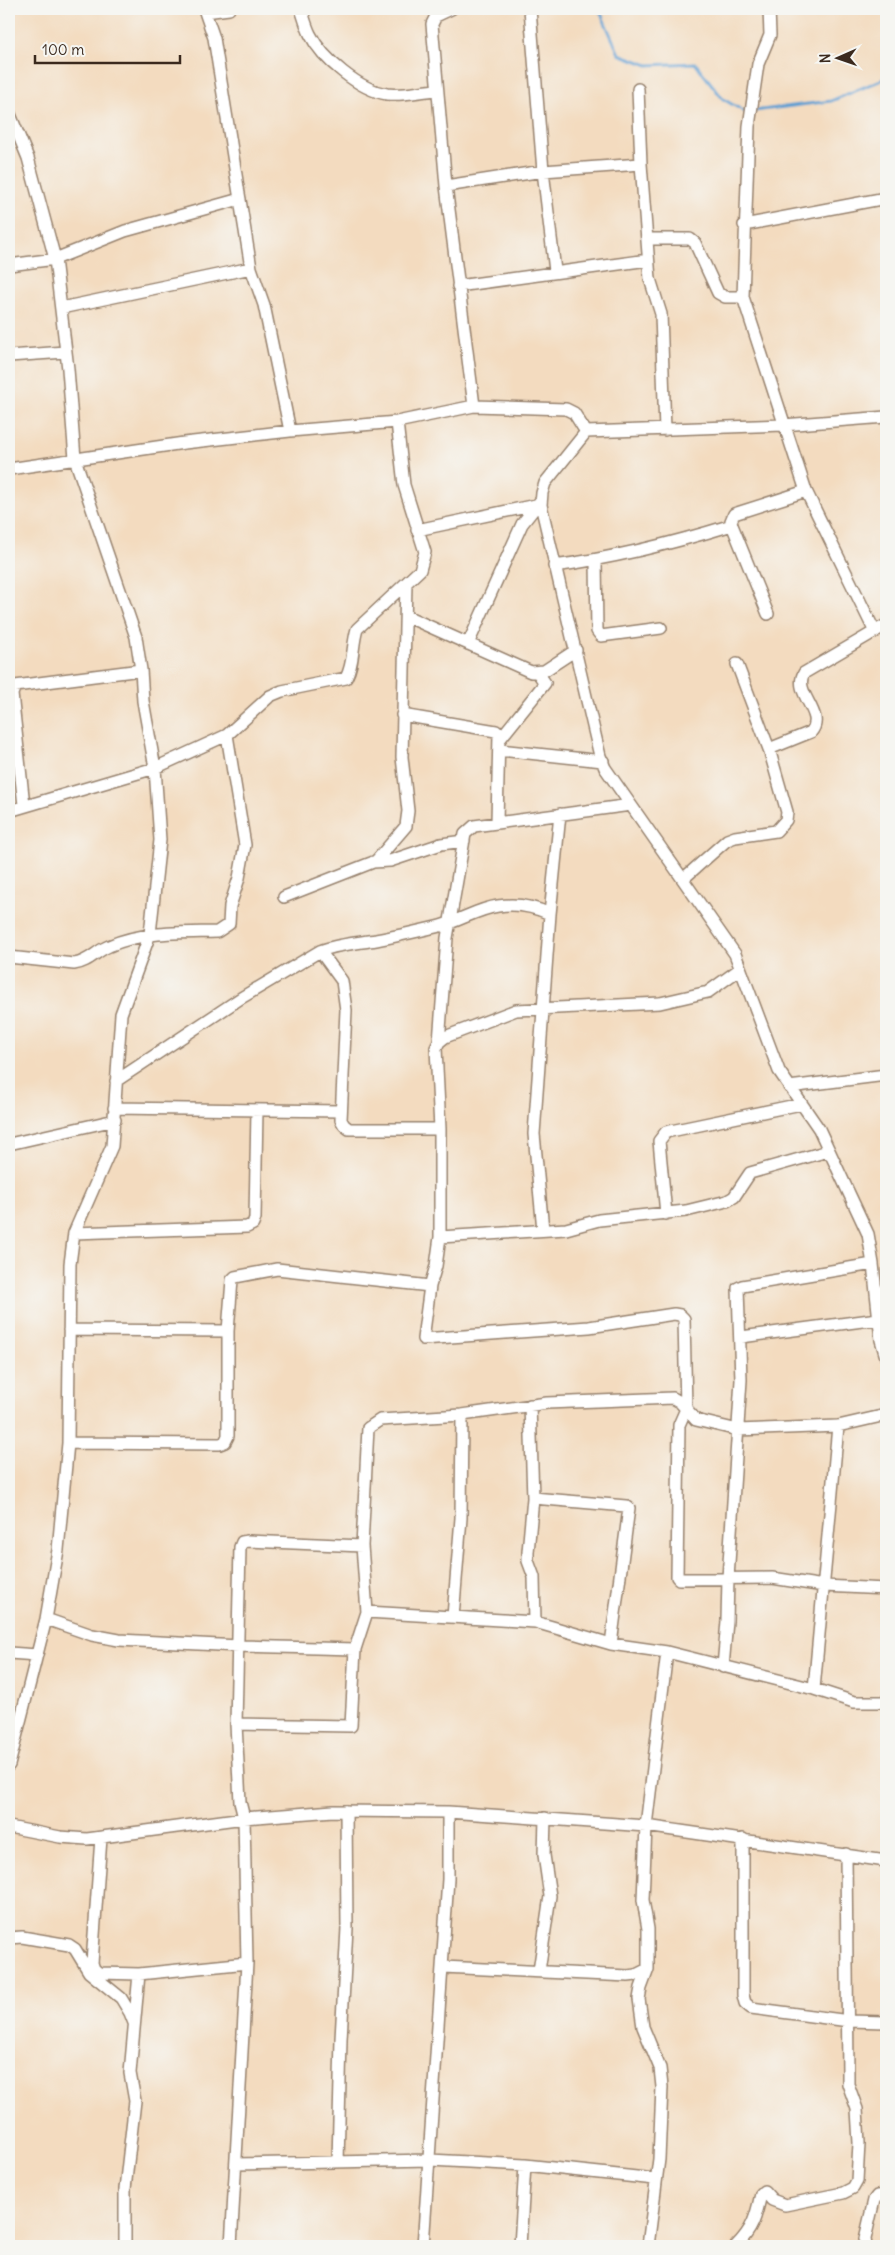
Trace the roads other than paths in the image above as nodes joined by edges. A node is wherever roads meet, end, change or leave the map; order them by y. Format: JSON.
{"nodes":[{"id":1,"x":229,"y":9,"type":"edge"},
{"id":2,"x":302,"y":9,"type":"edge"},
{"id":3,"x":451,"y":9,"type":"edge"},
{"id":4,"x":530,"y":9,"type":"edge"},
{"id":5,"x":770,"y":9,"type":"edge"},
{"id":6,"x":205,"y":10,"type":"edge"},
{"id":7,"x":437,"y":90,"type":"junction"},
{"id":8,"x":638,"y":90,"type":"dead end"},
{"id":9,"x":10,"y":116,"type":"edge"},
{"id":10,"x":641,"y":164,"type":"junction"},
{"id":11,"x":543,"y":171,"type":"junction"},
{"id":12,"x":446,"y":186,"type":"junction"},
{"id":13,"x":886,"y":198,"type":"edge"},
{"id":14,"x":240,"y":200,"type":"junction"},
{"id":15,"x":744,"y":225,"type":"junction"},
{"id":16,"x":646,"y":239,"type":"junction"},
{"id":17,"x":55,"y":259,"type":"junction"},
{"id":18,"x":648,"y":260,"type":"junction"},
{"id":19,"x":9,"y":265,"type":"edge"},
{"id":20,"x":251,"y":268,"type":"junction"},
{"id":21,"x":555,"y":271,"type":"junction"},
{"id":22,"x":458,"y":286,"type":"junction"},
{"id":23,"x":743,"y":297,"type":"junction"},
{"id":24,"x":60,"y":308,"type":"junction"},
{"id":25,"x":65,"y":352,"type":"junction"},
{"id":26,"x":9,"y":356,"type":"edge"},
{"id":27,"x":474,"y":406,"type":"junction"},
{"id":28,"x":886,"y":417,"type":"edge"},
{"id":29,"x":397,"y":422,"type":"junction"},
{"id":30,"x":784,"y":425,"type":"junction"},
{"id":31,"x":665,"y":430,"type":"junction"},
{"id":32,"x":290,"y":431,"type":"junction"},
{"id":33,"x":586,"y":432,"type":"junction"},
{"id":34,"x":74,"y":459,"type":"junction"},
{"id":35,"x":9,"y":469,"type":"edge"},
{"id":36,"x":806,"y":491,"type":"junction"},
{"id":37,"x":539,"y":503,"type":"junction"},
{"id":38,"x":732,"y":525,"type":"junction"},
{"id":39,"x":418,"y":530,"type":"junction"},
{"id":40,"x":596,"y":561,"type":"junction"},
{"id":41,"x":554,"y":566,"type":"junction"},
{"id":42,"x":406,"y":583,"type":"junction"},
{"id":43,"x":768,"y":614,"type":"dead end"},
{"id":44,"x":406,"y":616,"type":"junction"},
{"id":45,"x":886,"y":625,"type":"edge"},
{"id":46,"x":661,"y":628,"type":"dead end"},
{"id":47,"x":875,"y":632,"type":"junction"},
{"id":48,"x":468,"y":644,"type":"junction"},
{"id":49,"x":576,"y":650,"type":"junction"},
{"id":50,"x":737,"y":664,"type":"dead end"},
{"id":51,"x":141,"y":670,"type":"junction"},
{"id":52,"x":538,"y":673,"type":"junction"},
{"id":53,"x":402,"y":715,"type":"junction"},
{"id":54,"x":227,"y":736,"type":"junction"},
{"id":55,"x":500,"y":744,"type":"junction"},
{"id":56,"x":769,"y":749,"type":"junction"},
{"id":57,"x":603,"y":761,"type":"junction"},
{"id":58,"x":155,"y":768,"type":"junction"},
{"id":59,"x":24,"y":805,"type":"junction"},
{"id":60,"x":631,"y":805,"type":"junction"},
{"id":61,"x":9,"y":811,"type":"edge"},
{"id":62,"x":560,"y":814,"type":"junction"},
{"id":63,"x":497,"y":822,"type":"junction"},
{"id":64,"x":464,"y":841,"type":"junction"},
{"id":65,"x":373,"y":862,"type":"junction"},
{"id":66,"x":682,"y":879,"type":"junction"},
{"id":67,"x":284,"y":897,"type":"dead end"},
{"id":68,"x":550,"y":914,"type":"junction"},
{"id":69,"x":450,"y":924,"type":"junction"},
{"id":70,"x":150,"y":934,"type":"junction"},
{"id":71,"x":320,"y":950,"type":"junction"},
{"id":72,"x":9,"y":958,"type":"edge"},
{"id":73,"x":740,"y":969,"type":"junction"},
{"id":74,"x":545,"y":1009,"type":"junction"},
{"id":75,"x":439,"y":1042,"type":"junction"},
{"id":76,"x":886,"y":1075,"type":"edge"},
{"id":77,"x":116,"y":1081,"type":"junction"},
{"id":78,"x":789,"y":1087,"type":"junction"},
{"id":79,"x":801,"y":1104,"type":"junction"},
{"id":80,"x":114,"y":1108,"type":"junction"},
{"id":81,"x":257,"y":1110,"type":"junction"},
{"id":82,"x":341,"y":1111,"type":"junction"},
{"id":83,"x":115,"y":1120,"type":"junction"},
{"id":84,"x":440,"y":1129,"type":"junction"},
{"id":85,"x":9,"y":1144,"type":"edge"},
{"id":86,"x":828,"y":1151,"type":"junction"},
{"id":87,"x":666,"y":1214,"type":"junction"},
{"id":88,"x":543,"y":1230,"type":"junction"},
{"id":89,"x":74,"y":1233,"type":"junction"},
{"id":90,"x":440,"y":1237,"type":"junction"},
{"id":91,"x":873,"y":1264,"type":"junction"},
{"id":92,"x":430,"y":1286,"type":"junction"},
{"id":93,"x":878,"y":1319,"type":"junction"},
{"id":94,"x":69,"y":1330,"type":"junction"},
{"id":95,"x":228,"y":1332,"type":"junction"},
{"id":96,"x":741,"y":1337,"type":"junction"},
{"id":97,"x":884,"y":1340,"type":"edge"},
{"id":98,"x":886,"y":1357,"type":"edge"},
{"id":99,"x":530,"y":1405,"type":"junction"},
{"id":100,"x":686,"y":1409,"type":"junction"},
{"id":101,"x":462,"y":1414,"type":"junction"},
{"id":102,"x":886,"y":1414,"type":"edge"},
{"id":103,"x":696,"y":1420,"type":"junction"},
{"id":104,"x":679,"y":1425,"type":"junction"},
{"id":105,"x":838,"y":1426,"type":"junction"},
{"id":106,"x":738,"y":1430,"type":"junction"},
{"id":107,"x":68,"y":1443,"type":"junction"},
{"id":108,"x":533,"y":1498,"type":"junction"},
{"id":109,"x":362,"y":1546,"type":"junction"},
{"id":110,"x":728,"y":1578,"type":"junction"},
{"id":111,"x":824,"y":1586,"type":"junction"},
{"id":112,"x":886,"y":1589,"type":"edge"},
{"id":113,"x":367,"y":1612,"type":"junction"},
{"id":114,"x":453,"y":1617,"type":"junction"},
{"id":115,"x":46,"y":1619,"type":"junction"},
{"id":116,"x":535,"y":1622,"type":"junction"},
{"id":117,"x":612,"y":1644,"type":"junction"},
{"id":118,"x":239,"y":1646,"type":"junction"},
{"id":119,"x":355,"y":1649,"type":"junction"},
{"id":120,"x":667,"y":1652,"type":"junction"},
{"id":121,"x":9,"y":1653,"type":"edge"},
{"id":122,"x":38,"y":1655,"type":"junction"},
{"id":123,"x":723,"y":1667,"type":"junction"},
{"id":124,"x":814,"y":1689,"type":"junction"},
{"id":125,"x":886,"y":1702,"type":"edge"},
{"id":126,"x":236,"y":1724,"type":"junction"},
{"id":127,"x":9,"y":1764,"type":"edge"},
{"id":128,"x":346,"y":1810,"type":"junction"},
{"id":129,"x":448,"y":1812,"type":"junction"},
{"id":130,"x":244,"y":1818,"type":"junction"},
{"id":131,"x":545,"y":1818,"type":"junction"},
{"id":132,"x":646,"y":1826,"type":"junction"},
{"id":133,"x":9,"y":1827,"type":"edge"},
{"id":134,"x":101,"y":1838,"type":"junction"},
{"id":135,"x":743,"y":1840,"type":"junction"},
{"id":136,"x":846,"y":1854,"type":"junction"},
{"id":137,"x":886,"y":1861,"type":"edge"},
{"id":138,"x":9,"y":1938,"type":"edge"},
{"id":139,"x":247,"y":1963,"type":"junction"},
{"id":140,"x":443,"y":1967,"type":"junction"},
{"id":141,"x":648,"y":1969,"type":"junction"},
{"id":142,"x":539,"y":1971,"type":"junction"},
{"id":143,"x":139,"y":1974,"type":"junction"},
{"id":144,"x":849,"y":2021,"type":"junction"},
{"id":145,"x":886,"y":2022,"type":"edge"},
{"id":146,"x":135,"y":2025,"type":"junction"},
{"id":147,"x":430,"y":2160,"type":"junction"},
{"id":148,"x":338,"y":2162,"type":"junction"},
{"id":149,"x":236,"y":2164,"type":"junction"},
{"id":150,"x":525,"y":2165,"type":"junction"},
{"id":151,"x":655,"y":2180,"type":"junction"},
{"id":152,"x":886,"y":2195,"type":"edge"},
{"id":153,"x":125,"y":2246,"type":"edge"},
{"id":154,"x":231,"y":2246,"type":"edge"},
{"id":155,"x":424,"y":2246,"type":"edge"},
{"id":156,"x":520,"y":2246,"type":"edge"},
{"id":157,"x":648,"y":2246,"type":"edge"},
{"id":158,"x":736,"y":2246,"type":"edge"},
{"id":159,"x":866,"y":2246,"type":"edge"}],
"edges":[{"from":1,"to":6,"type":"street"},
{"from":2,"to":7,"type":"street"},
{"from":3,"to":7,"type":"street"},
{"from":4,"to":11,"type":"street"},
{"from":5,"to":15,"type":"street"},
{"from":6,"to":14,"type":"street"},
{"from":7,"to":12,"type":"street"},
{"from":8,"to":10,"type":"street"},
{"from":9,"to":17,"type":"street"},
{"from":10,"to":11,"type":"street"},
{"from":10,"to":16,"type":"street"},
{"from":11,"to":12,"type":"street"},
{"from":11,"to":21,"type":"street"},
{"from":12,"to":22,"type":"street"},
{"from":13,"to":15,"type":"street"},
{"from":14,"to":17,"type":"street"},
{"from":14,"to":20,"type":"street"},
{"from":15,"to":23,"type":"street"},
{"from":16,"to":18,"type":"street"},
{"from":16,"to":23,"type":"street"},
{"from":17,"to":19,"type":"street"},
{"from":17,"to":24,"type":"street"},
{"from":18,"to":21,"type":"street"},
{"from":18,"to":31,"type":"street"},
{"from":20,"to":24,"type":"street"},
{"from":20,"to":32,"type":"street"},
{"from":21,"to":22,"type":"street"},
{"from":22,"to":27,"type":"street"},
{"from":23,"to":30,"type":"street"},
{"from":24,"to":25,"type":"street"},
{"from":25,"to":26,"type":"street"},
{"from":25,"to":34,"type":"street"},
{"from":27,"to":29,"type":"street"},
{"from":27,"to":33,"type":"street"},
{"from":28,"to":30,"type":"street"},
{"from":29,"to":32,"type":"street"},
{"from":29,"to":39,"type":"street"},
{"from":30,"to":31,"type":"street"},
{"from":30,"to":36,"type":"street"},
{"from":31,"to":33,"type":"street"},
{"from":32,"to":34,"type":"street"},
{"from":33,"to":37,"type":"street"},
{"from":34,"to":35,"type":"street"},
{"from":34,"to":51,"type":"street"},
{"from":36,"to":38,"type":"street"},
{"from":36,"to":47,"type":"street"},
{"from":37,"to":39,"type":"street"},
{"from":37,"to":41,"type":"street"},
{"from":37,"to":48,"type":"street"},
{"from":38,"to":40,"type":"street"},
{"from":38,"to":43,"type":"street"},
{"from":39,"to":42,"type":"street"},
{"from":40,"to":41,"type":"street"},
{"from":40,"to":46,"type":"street"},
{"from":41,"to":49,"type":"street"},
{"from":42,"to":44,"type":"street"},
{"from":42,"to":54,"type":"street"},
{"from":44,"to":48,"type":"street"},
{"from":44,"to":53,"type":"street"},
{"from":45,"to":47,"type":"street"},
{"from":47,"to":56,"type":"street"},
{"from":48,"to":52,"type":"street"},
{"from":49,"to":52,"type":"street"},
{"from":49,"to":57,"type":"street"},
{"from":50,"to":56,"type":"street"},
{"from":51,"to":58,"type":"street"},
{"from":51,"to":59,"type":"street"},
{"from":52,"to":55,"type":"street"},
{"from":53,"to":55,"type":"street"},
{"from":53,"to":65,"type":"street"},
{"from":54,"to":58,"type":"street"},
{"from":54,"to":70,"type":"street"},
{"from":55,"to":57,"type":"street"},
{"from":55,"to":63,"type":"street"},
{"from":56,"to":66,"type":"street"},
{"from":57,"to":60,"type":"street"},
{"from":58,"to":59,"type":"street"},
{"from":58,"to":70,"type":"street"},
{"from":59,"to":61,"type":"street"},
{"from":60,"to":62,"type":"street"},
{"from":60,"to":66,"type":"street"},
{"from":62,"to":63,"type":"street"},
{"from":62,"to":68,"type":"street"},
{"from":63,"to":64,"type":"street"},
{"from":64,"to":65,"type":"street"},
{"from":64,"to":69,"type":"street"},
{"from":65,"to":67,"type":"street"},
{"from":66,"to":73,"type":"street"},
{"from":68,"to":69,"type":"street"},
{"from":68,"to":74,"type":"street"},
{"from":69,"to":71,"type":"street"},
{"from":69,"to":75,"type":"street"},
{"from":70,"to":72,"type":"street"},
{"from":70,"to":77,"type":"street"},
{"from":71,"to":77,"type":"street"},
{"from":71,"to":82,"type":"street"},
{"from":73,"to":74,"type":"street"},
{"from":73,"to":78,"type":"street"},
{"from":74,"to":75,"type":"street"},
{"from":74,"to":88,"type":"street"},
{"from":75,"to":84,"type":"street"},
{"from":76,"to":78,"type":"street"},
{"from":77,"to":80,"type":"street"},
{"from":78,"to":79,"type":"street"},
{"from":79,"to":86,"type":"street"},
{"from":79,"to":87,"type":"street"},
{"from":80,"to":81,"type":"street"},
{"from":80,"to":83,"type":"street"},
{"from":81,"to":82,"type":"street"},
{"from":81,"to":89,"type":"street"},
{"from":82,"to":84,"type":"street"},
{"from":83,"to":85,"type":"street"},
{"from":83,"to":89,"type":"street"},
{"from":84,"to":90,"type":"street"},
{"from":86,"to":87,"type":"street"},
{"from":86,"to":91,"type":"street"},
{"from":87,"to":88,"type":"street"},
{"from":88,"to":90,"type":"street"},
{"from":89,"to":94,"type":"street"},
{"from":90,"to":92,"type":"street"},
{"from":91,"to":93,"type":"street"},
{"from":91,"to":96,"type":"street"},
{"from":92,"to":95,"type":"street"},
{"from":92,"to":100,"type":"street"},
{"from":93,"to":96,"type":"street"},
{"from":93,"to":97,"type":"street"},
{"from":94,"to":95,"type":"street"},
{"from":94,"to":107,"type":"street"},
{"from":95,"to":107,"type":"street"},
{"from":96,"to":106,"type":"street"},
{"from":97,"to":98,"type":"street"},
{"from":99,"to":100,"type":"street"},
{"from":99,"to":101,"type":"street"},
{"from":99,"to":108,"type":"street"},
{"from":100,"to":103,"type":"street"},
{"from":100,"to":104,"type":"street"},
{"from":101,"to":109,"type":"street"},
{"from":101,"to":114,"type":"street"},
{"from":102,"to":105,"type":"street"},
{"from":103,"to":104,"type":"street"},
{"from":103,"to":106,"type":"street"},
{"from":104,"to":110,"type":"street"},
{"from":105,"to":106,"type":"street"},
{"from":105,"to":111,"type":"street"},
{"from":106,"to":110,"type":"street"},
{"from":107,"to":115,"type":"street"},
{"from":108,"to":116,"type":"street"},
{"from":108,"to":117,"type":"street"},
{"from":109,"to":113,"type":"street"},
{"from":109,"to":118,"type":"street"},
{"from":110,"to":111,"type":"street"},
{"from":110,"to":123,"type":"street"},
{"from":111,"to":112,"type":"street"},
{"from":111,"to":124,"type":"street"},
{"from":113,"to":114,"type":"street"},
{"from":113,"to":119,"type":"street"},
{"from":114,"to":116,"type":"street"},
{"from":115,"to":118,"type":"street"},
{"from":115,"to":122,"type":"street"},
{"from":116,"to":117,"type":"street"},
{"from":117,"to":120,"type":"street"},
{"from":118,"to":119,"type":"street"},
{"from":118,"to":126,"type":"street"},
{"from":119,"to":126,"type":"street"},
{"from":120,"to":123,"type":"street"},
{"from":120,"to":132,"type":"street"},
{"from":121,"to":122,"type":"street"},
{"from":122,"to":127,"type":"street"},
{"from":123,"to":124,"type":"street"},
{"from":124,"to":125,"type":"street"},
{"from":126,"to":130,"type":"street"},
{"from":128,"to":129,"type":"street"},
{"from":128,"to":130,"type":"street"},
{"from":128,"to":148,"type":"street"},
{"from":129,"to":131,"type":"street"},
{"from":129,"to":140,"type":"street"},
{"from":130,"to":134,"type":"street"},
{"from":130,"to":139,"type":"street"},
{"from":131,"to":132,"type":"street"},
{"from":131,"to":142,"type":"street"},
{"from":132,"to":135,"type":"street"},
{"from":132,"to":141,"type":"street"},
{"from":133,"to":134,"type":"street"},
{"from":134,"to":143,"type":"street"},
{"from":135,"to":136,"type":"street"},
{"from":135,"to":144,"type":"street"},
{"from":136,"to":137,"type":"street"},
{"from":136,"to":144,"type":"street"},
{"from":138,"to":146,"type":"street"},
{"from":139,"to":143,"type":"street"},
{"from":139,"to":149,"type":"street"},
{"from":140,"to":142,"type":"street"},
{"from":140,"to":147,"type":"street"},
{"from":141,"to":142,"type":"street"},
{"from":141,"to":151,"type":"street"},
{"from":143,"to":146,"type":"street"},
{"from":144,"to":145,"type":"street"},
{"from":144,"to":158,"type":"street"},
{"from":146,"to":153,"type":"street"},
{"from":147,"to":148,"type":"street"},
{"from":147,"to":150,"type":"street"},
{"from":147,"to":155,"type":"street"},
{"from":148,"to":149,"type":"street"},
{"from":149,"to":154,"type":"street"},
{"from":150,"to":151,"type":"street"},
{"from":150,"to":156,"type":"street"},
{"from":151,"to":157,"type":"street"},
{"from":152,"to":159,"type":"street"}]}
